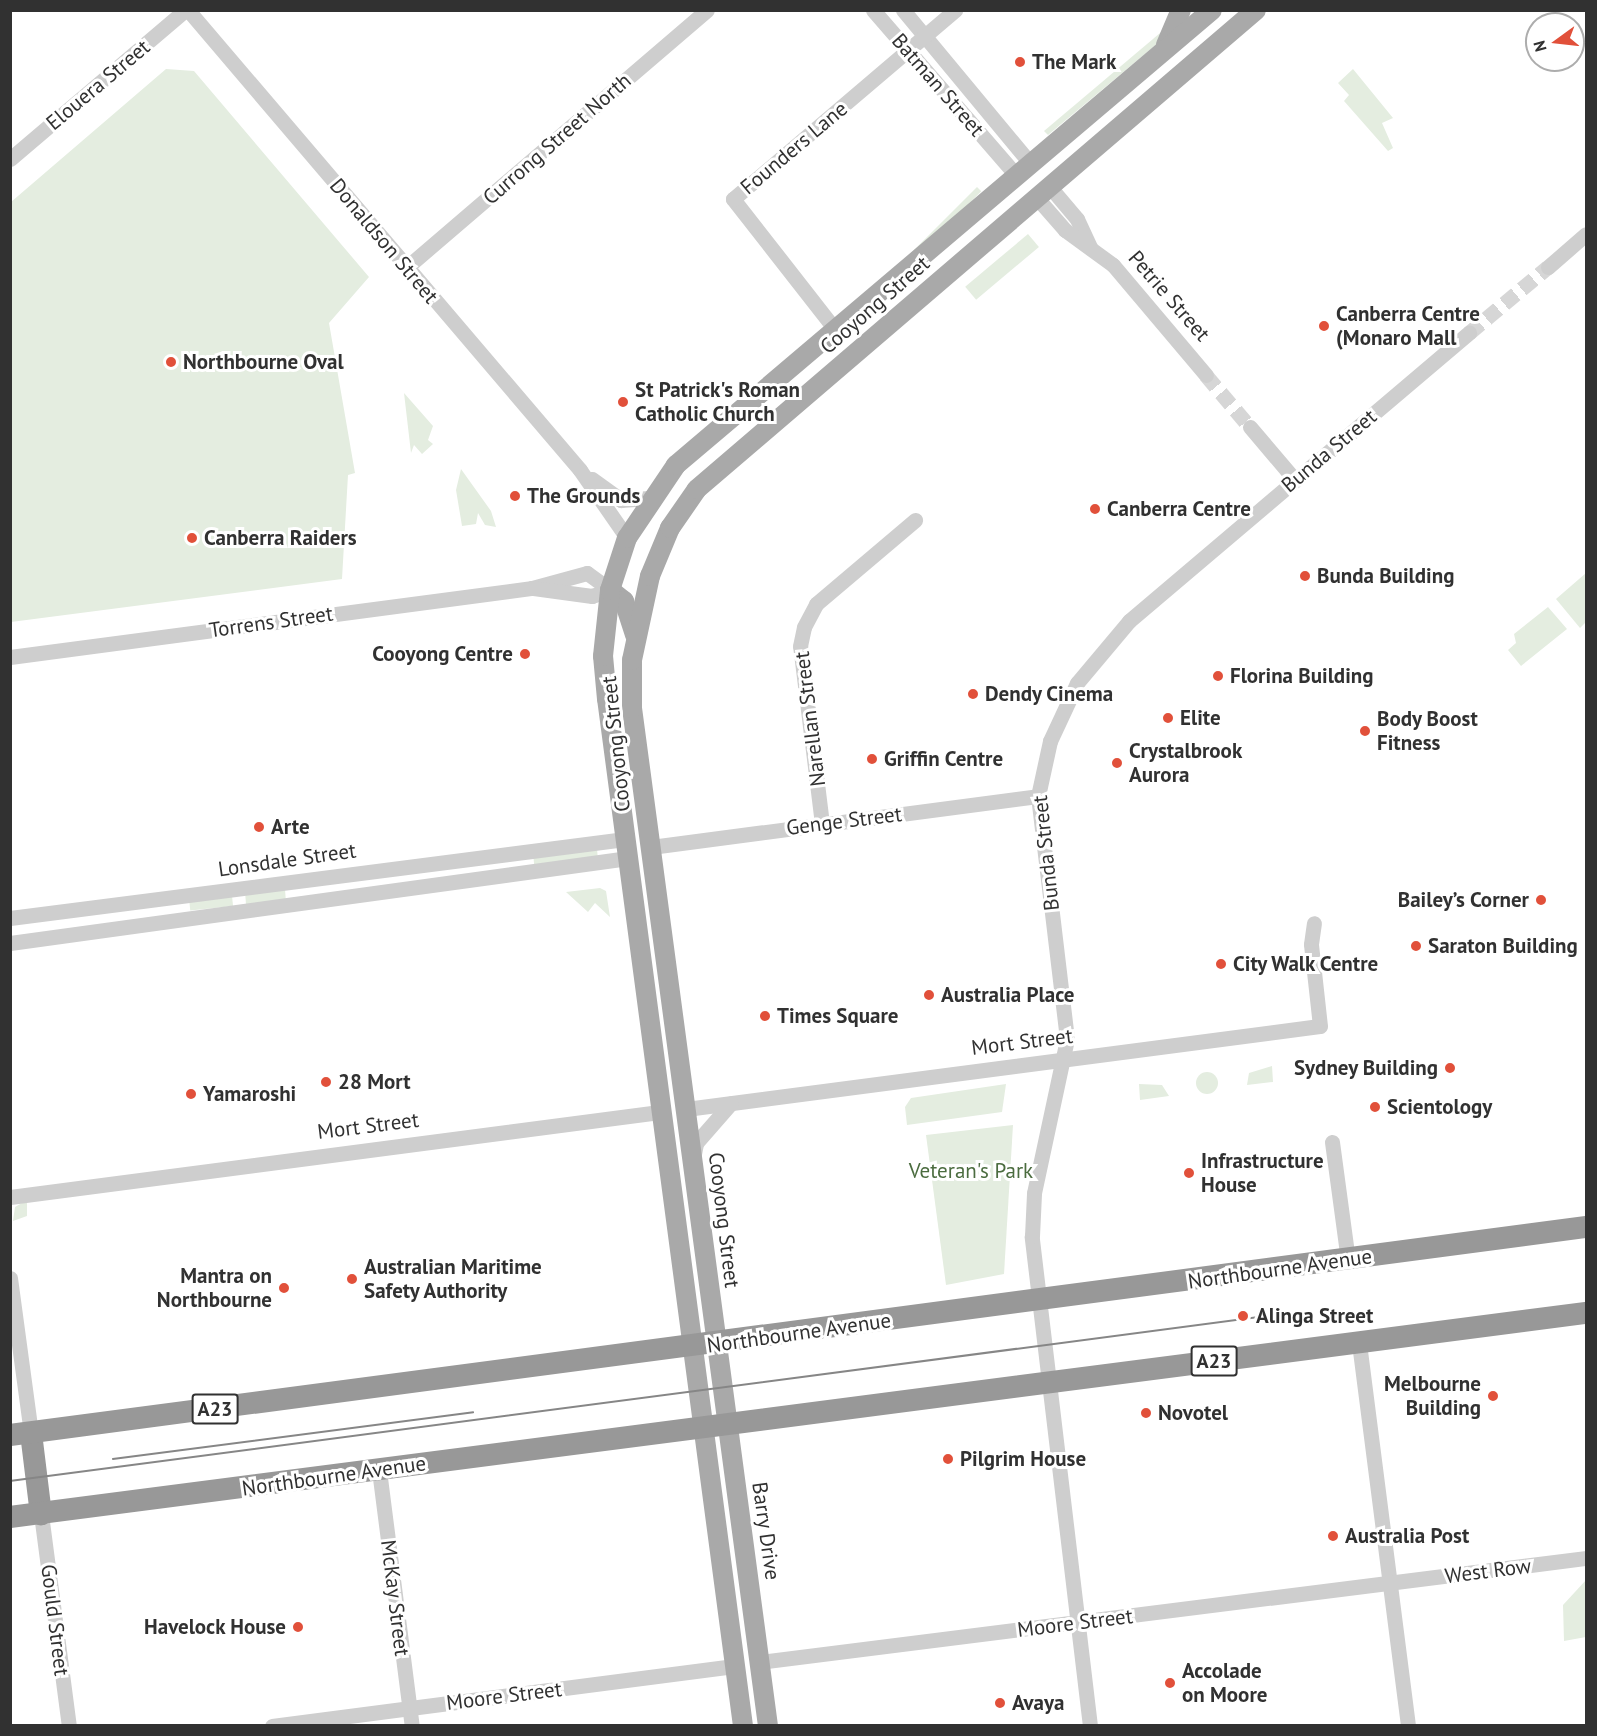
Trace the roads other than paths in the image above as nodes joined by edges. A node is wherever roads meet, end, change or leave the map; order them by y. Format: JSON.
{"nodes":[{"id":1,"x":187,"y":10,"type":"edge"},
{"id":2,"x":706,"y":10,"type":"edge"},
{"id":3,"x":873,"y":10,"type":"edge"},
{"id":4,"x":903,"y":10,"type":"edge"},
{"id":5,"x":955,"y":10,"type":"edge"},
{"id":6,"x":1181,"y":10,"type":"edge"},
{"id":7,"x":1213,"y":10,"type":"edge"},
{"id":8,"x":1256,"y":10,"type":"edge"},
{"id":9,"x":1235,"y":29,"type":"junction"},
{"id":10,"x":924,"y":37,"type":"junction"},
{"id":11,"x":908,"y":51,"type":"junction"},
{"id":12,"x":1161,"y":56,"type":"junction"},
{"id":13,"x":1017,"y":147,"type":"joint"},
{"id":14,"x":10,"y":159,"type":"edge"},
{"id":15,"x":1003,"y":159,"type":"joint"},
{"id":16,"x":1023,"y":169,"type":"junction"},
{"id":17,"x":1043,"y":192,"type":"junction"},
{"id":18,"x":1587,"y":234,"type":"edge"},
{"id":19,"x":406,"y":267,"type":"junction"},
{"id":20,"x":1548,"y":267,"type":"tunnel mouth"},
{"id":21,"x":840,"y":330,"type":"junction"},
{"id":22,"x":1469,"y":333,"type":"tunnel mouth"},
{"id":23,"x":861,"y":348,"type":"junction"},
{"id":24,"x":1206,"y":375,"type":"tunnel mouth"},
{"id":25,"x":1250,"y":427,"type":"tunnel mouth"},
{"id":26,"x":580,"y":470,"type":"junction"},
{"id":27,"x":1295,"y":480,"type":"junction"},
{"id":28,"x":652,"y":498,"type":"junction"},
{"id":29,"x":915,"y":520,"type":"dead end"},
{"id":30,"x":627,"y":538,"type":"junction"},
{"id":31,"x":650,"y":576,"type":"junction"},
{"id":32,"x":532,"y":588,"type":"junction"},
{"id":33,"x":610,"y":590,"type":"junction"},
{"id":34,"x":635,"y":637,"type":"junction"},
{"id":35,"x":10,"y":657,"type":"edge"},
{"id":36,"x":1038,"y":796,"type":"junction"},
{"id":37,"x":822,"y":824,"type":"junction"},
{"id":38,"x":651,"y":847,"type":"junction"},
{"id":39,"x":627,"y":848,"type":"junction"},
{"id":40,"x":476,"y":859,"type":"junction"},
{"id":41,"x":478,"y":879,"type":"junction"},
{"id":42,"x":104,"y":908,"type":"junction"},
{"id":43,"x":10,"y":918,"type":"edge"},
{"id":44,"x":1314,"y":923,"type":"dead end"},
{"id":45,"x":107,"y":929,"type":"junction"},
{"id":46,"x":10,"y":943,"type":"edge"},
{"id":47,"x":673,"y":1017,"type":"junction"},
{"id":48,"x":647,"y":1021,"type":"junction"},
{"id":49,"x":1059,"y":1062,"type":"junction"},
{"id":50,"x":731,"y":1103,"type":"junction"},
{"id":51,"x":686,"y":1109,"type":"junction"},
{"id":52,"x":660,"y":1112,"type":"junction"},
{"id":53,"x":1332,"y":1142,"type":"dead end"},
{"id":54,"x":693,"y":1161,"type":"junction"},
{"id":55,"x":10,"y":1197,"type":"edge"},
{"id":56,"x":1587,"y":1227,"type":"edge"},
{"id":57,"x":1348,"y":1260,"type":"junction"},
{"id":58,"x":10,"y":1278,"type":"edge"},
{"id":59,"x":1040,"y":1300,"type":"junction"},
{"id":60,"x":1587,"y":1313,"type":"edge"},
{"id":61,"x":1359,"y":1342,"type":"junction"},
{"id":62,"x":716,"y":1344,"type":"junction"},
{"id":63,"x":690,"y":1347,"type":"junction"},
{"id":64,"x":1050,"y":1382,"type":"junction"},
{"id":65,"x":727,"y":1424,"type":"junction"},
{"id":66,"x":702,"y":1427,"type":"junction"},
{"id":67,"x":21,"y":1434,"type":"edge"},
{"id":68,"x":379,"y":1470,"type":"junction"},
{"id":69,"x":41,"y":1514,"type":"junction"},
{"id":70,"x":10,"y":1517,"type":"edge"},
{"id":71,"x":1587,"y":1558,"type":"edge"},
{"id":72,"x":1390,"y":1583,"type":"junction"},
{"id":73,"x":1077,"y":1622,"type":"junction"},
{"id":74,"x":760,"y":1662,"type":"junction"},
{"id":75,"x":736,"y":1666,"type":"junction"},
{"id":76,"x":410,"y":1708,"type":"junction"},
{"id":77,"x":69,"y":1725,"type":"edge"},
{"id":78,"x":272,"y":1725,"type":"edge"},
{"id":79,"x":412,"y":1725,"type":"edge"},
{"id":80,"x":743,"y":1725,"type":"edge"},
{"id":81,"x":768,"y":1725,"type":"edge"},
{"id":82,"x":1090,"y":1725,"type":"edge"},
{"id":83,"x":1408,"y":1725,"type":"edge"}],
"edges":[{"from":1,"to":14,"type":"street","name":"Elouera Street"},
{"from":1,"to":19,"type":"street","name":"Donaldson Street"},
{"from":2,"to":19,"type":"street","name":"Currong Street North"},
{"from":3,"to":11,"type":"street","name":"Batman Street"},
{"from":4,"to":10,"type":"street","name":"Batman Street"},
{"from":5,"to":10,"type":"street","name":"Founders Lane"},
{"from":6,"to":12,"type":"main road"},
{"from":7,"to":9,"type":"main road"},
{"from":7,"to":12,"type":"main road","name":"Cooyong Street"},
{"from":8,"to":9,"type":"main road","name":"Cooyong Street"},
{"from":9,"to":17,"type":"main road","name":"Cooyong Street"},
{"from":10,"to":11,"type":"street","name":"Founders Lane"},
{"from":10,"to":13,"type":"street","name":"Batman Street"},
{"from":11,"to":15,"type":"street","name":"Batman Street"},
{"from":11,"to":21,"type":"street","name":"Founders Lane"},
{"from":12,"to":16,"type":"main road","name":"Cooyong Street"},
{"from":13,"to":16,"type":"street","name":"Petrie Street"},
{"from":15,"to":16,"type":"street","name":"Petrie Street"},
{"from":16,"to":17,"type":"main road","name":"Petrie Street"},
{"from":16,"to":21,"type":"main road","name":"Cooyong Street"},
{"from":17,"to":23,"type":"main road","name":"Cooyong Street"},
{"from":17,"to":24,"type":"street","name":"Petrie Street"},
{"from":18,"to":20,"type":"street"},
{"from":19,"to":26,"type":"street","name":"Donaldson Street"},
{"from":21,"to":23,"type":"main road"},
{"from":21,"to":28,"type":"main road","name":"Cooyong Street"},
{"from":22,"to":27,"type":"street","name":"Bunda Street"},
{"from":23,"to":31,"type":"main road","name":"Cooyong Street"},
{"from":25,"to":27,"type":"street"},
{"from":26,"to":28,"type":"street","name":"Donaldson Street"},
{"from":26,"to":30,"type":"street","name":"Donaldson Street"},
{"from":27,"to":36,"type":"street","name":"Bunda Street"},
{"from":28,"to":30,"type":"main road","name":"Cooyong Street"},
{"from":29,"to":37,"type":"street","name":"Narellan Street"},
{"from":30,"to":33,"type":"main road","name":"Cooyong Street"},
{"from":31,"to":33,"type":"main road"},
{"from":31,"to":34,"type":"main road","name":"Cooyong Street"},
{"from":32,"to":33,"type":"street","name":"Torrens Street"},
{"from":32,"to":33,"type":"street","name":"Torrens Street"},
{"from":32,"to":35,"type":"street","name":"Torrens Street"},
{"from":33,"to":34,"type":"main road"},
{"from":33,"to":39,"type":"main road","name":"Cooyong Street"},
{"from":34,"to":38,"type":"main road","name":"Cooyong Street"},
{"from":36,"to":37,"type":"street","name":"Genge Street"},
{"from":36,"to":49,"type":"street","name":"Bunda Street"},
{"from":37,"to":38,"type":"street","name":"Genge Street"},
{"from":38,"to":39,"type":"main road","name":"Lonsdale Street"},
{"from":38,"to":47,"type":"main road","name":"Cooyong Street"},
{"from":39,"to":40,"type":"street","name":"Lonsdale Street"},
{"from":39,"to":41,"type":"street","name":"Lonsdale Street"},
{"from":39,"to":48,"type":"main road","name":"Cooyong Street"},
{"from":40,"to":41,"type":"street"},
{"from":40,"to":42,"type":"street","name":"Lonsdale Street"},
{"from":41,"to":45,"type":"street","name":"Lonsdale Street"},
{"from":42,"to":43,"type":"street","name":"Lonsdale Street"},
{"from":42,"to":45,"type":"street"},
{"from":44,"to":49,"type":"street","name":"Mort Street"},
{"from":45,"to":46,"type":"street","name":"Lonsdale Street"},
{"from":47,"to":48,"type":"main road"},
{"from":47,"to":51,"type":"main road","name":"Cooyong Street"},
{"from":48,"to":52,"type":"main road","name":"Cooyong Street"},
{"from":49,"to":50,"type":"street","name":"Mort Street"},
{"from":49,"to":59,"type":"street","name":"Bunda Street"},
{"from":50,"to":51,"type":"street","name":"Mort Street"},
{"from":50,"to":54,"type":"street"},
{"from":51,"to":52,"type":"main road","name":"Mort Street"},
{"from":51,"to":54,"type":"main road","name":"Cooyong Street"},
{"from":52,"to":55,"type":"street","name":"Mort Street"},
{"from":52,"to":63,"type":"main road","name":"Cooyong Street"},
{"from":53,"to":57,"type":"street"},
{"from":54,"to":62,"type":"main road","name":"Cooyong Street"},
{"from":56,"to":57,"type":"highway","name":"Northbourne Avenue","number":"A23"},
{"from":57,"to":59,"type":"highway","name":"Northbourne Avenue","number":"A23"},
{"from":58,"to":67,"type":"street"},
{"from":59,"to":62,"type":"highway","name":"Northbourne Avenue","number":"A23"},
{"from":59,"to":64,"type":"street","name":"Bunda Street"},
{"from":60,"to":61,"type":"highway","name":"Northbourne Avenue","number":"A23"},
{"from":61,"to":64,"type":"highway","name":"Northbourne Avenue","number":"A23"},
{"from":61,"to":72,"type":"street"},
{"from":62,"to":63,"type":"highway","name":"Northbourne Avenue","number":"A23"},
{"from":62,"to":65,"type":"main road","name":"Barry Drive"},
{"from":63,"to":66,"type":"main road"},
{"from":63,"to":67,"type":"highway","name":"Northbourne Avenue","number":"A23"},
{"from":64,"to":65,"type":"highway","name":"Northbourne Avenue","number":"A23"},
{"from":64,"to":73,"type":"street","name":"Bunda Street"},
{"from":65,"to":66,"type":"highway","name":"Northbourne Avenue","number":"A23"},
{"from":65,"to":74,"type":"main road","name":"Barry Drive"},
{"from":66,"to":68,"type":"highway","name":"Northbourne Avenue","number":"A23"},
{"from":66,"to":75,"type":"main road"},
{"from":67,"to":69,"type":"highway"},
{"from":68,"to":69,"type":"highway","name":"Northbourne Avenue","number":"A23"},
{"from":68,"to":76,"type":"street","name":"McKay Street"},
{"from":69,"to":70,"type":"highway","name":"Northbourne Avenue","number":"A23"},
{"from":69,"to":77,"type":"street","name":"Gould Street"},
{"from":71,"to":72,"type":"street","name":"West Row"},
{"from":72,"to":73,"type":"street","name":"Moore Street"},
{"from":72,"to":83,"type":"street"},
{"from":73,"to":74,"type":"street","name":"Moore Street"},
{"from":73,"to":82,"type":"street","name":"Bunda Street"},
{"from":74,"to":81,"type":"main road","name":"Barry Drive"},
{"from":75,"to":76,"type":"street","name":"Moore Street"},
{"from":75,"to":80,"type":"main road"},
{"from":76,"to":78,"type":"street","name":"Moore Street"},
{"from":76,"to":79,"type":"street","name":"McKay Street"}]}
